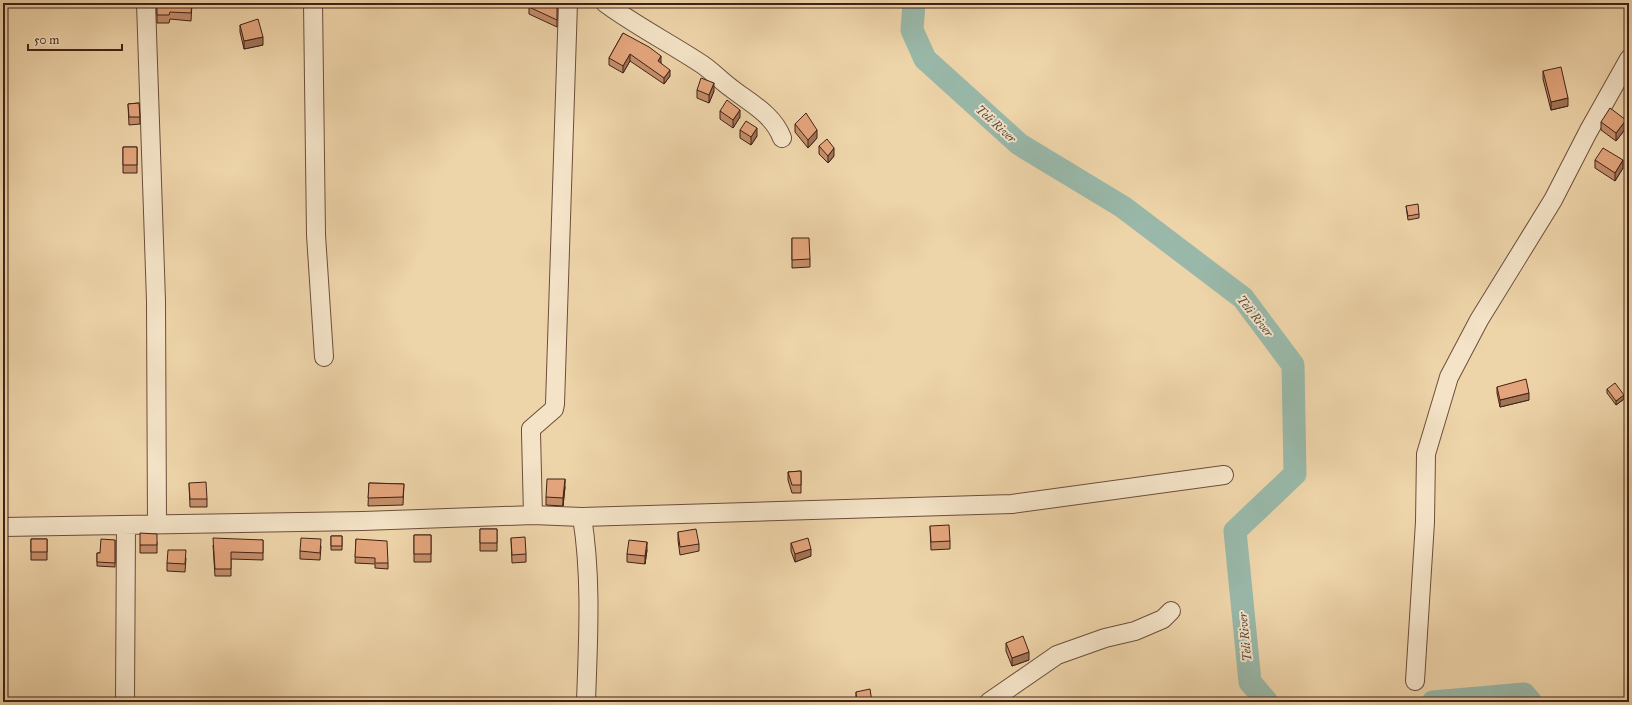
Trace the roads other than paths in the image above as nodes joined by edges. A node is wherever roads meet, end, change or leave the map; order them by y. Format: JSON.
{"nodes":[{"id":1,"x":146,"y":3,"type":"edge"},
{"id":2,"x":313,"y":3,"type":"edge"},
{"id":3,"x":568,"y":3,"type":"edge"},
{"id":4,"x":605,"y":3,"type":"edge"},
{"id":5,"x":1629,"y":59,"type":"edge"},
{"id":6,"x":782,"y":138,"type":"dead end"},
{"id":7,"x":324,"y":357,"type":"dead end"},
{"id":8,"x":1224,"y":475,"type":"dead end"},
{"id":9,"x":533,"y":515,"type":"junction"},
{"id":10,"x":582,"y":517,"type":"junction"},
{"id":11,"x":126,"y":524,"type":"junction"},
{"id":12,"x":157,"y":524,"type":"junction"},
{"id":13,"x":3,"y":527,"type":"edge"},
{"id":14,"x":1171,"y":611,"type":"dead end"},
{"id":15,"x":1415,"y":681,"type":"dead end"},
{"id":16,"x":125,"y":702,"type":"edge"},
{"id":17,"x":586,"y":702,"type":"edge"},
{"id":18,"x":989,"y":702,"type":"edge"}],
"edges":[{"from":1,"to":12,"type":"street"},
{"from":2,"to":7,"type":"street"},
{"from":3,"to":9,"type":"street"},
{"from":4,"to":6,"type":"street"},
{"from":5,"to":15,"type":"street"},
{"from":8,"to":10,"type":"street"},
{"from":9,"to":10,"type":"street"},
{"from":9,"to":12,"type":"street"},
{"from":10,"to":17,"type":"street"},
{"from":11,"to":12,"type":"street"},
{"from":11,"to":13,"type":"street"},
{"from":11,"to":16,"type":"street"},
{"from":14,"to":18,"type":"street"}]}
